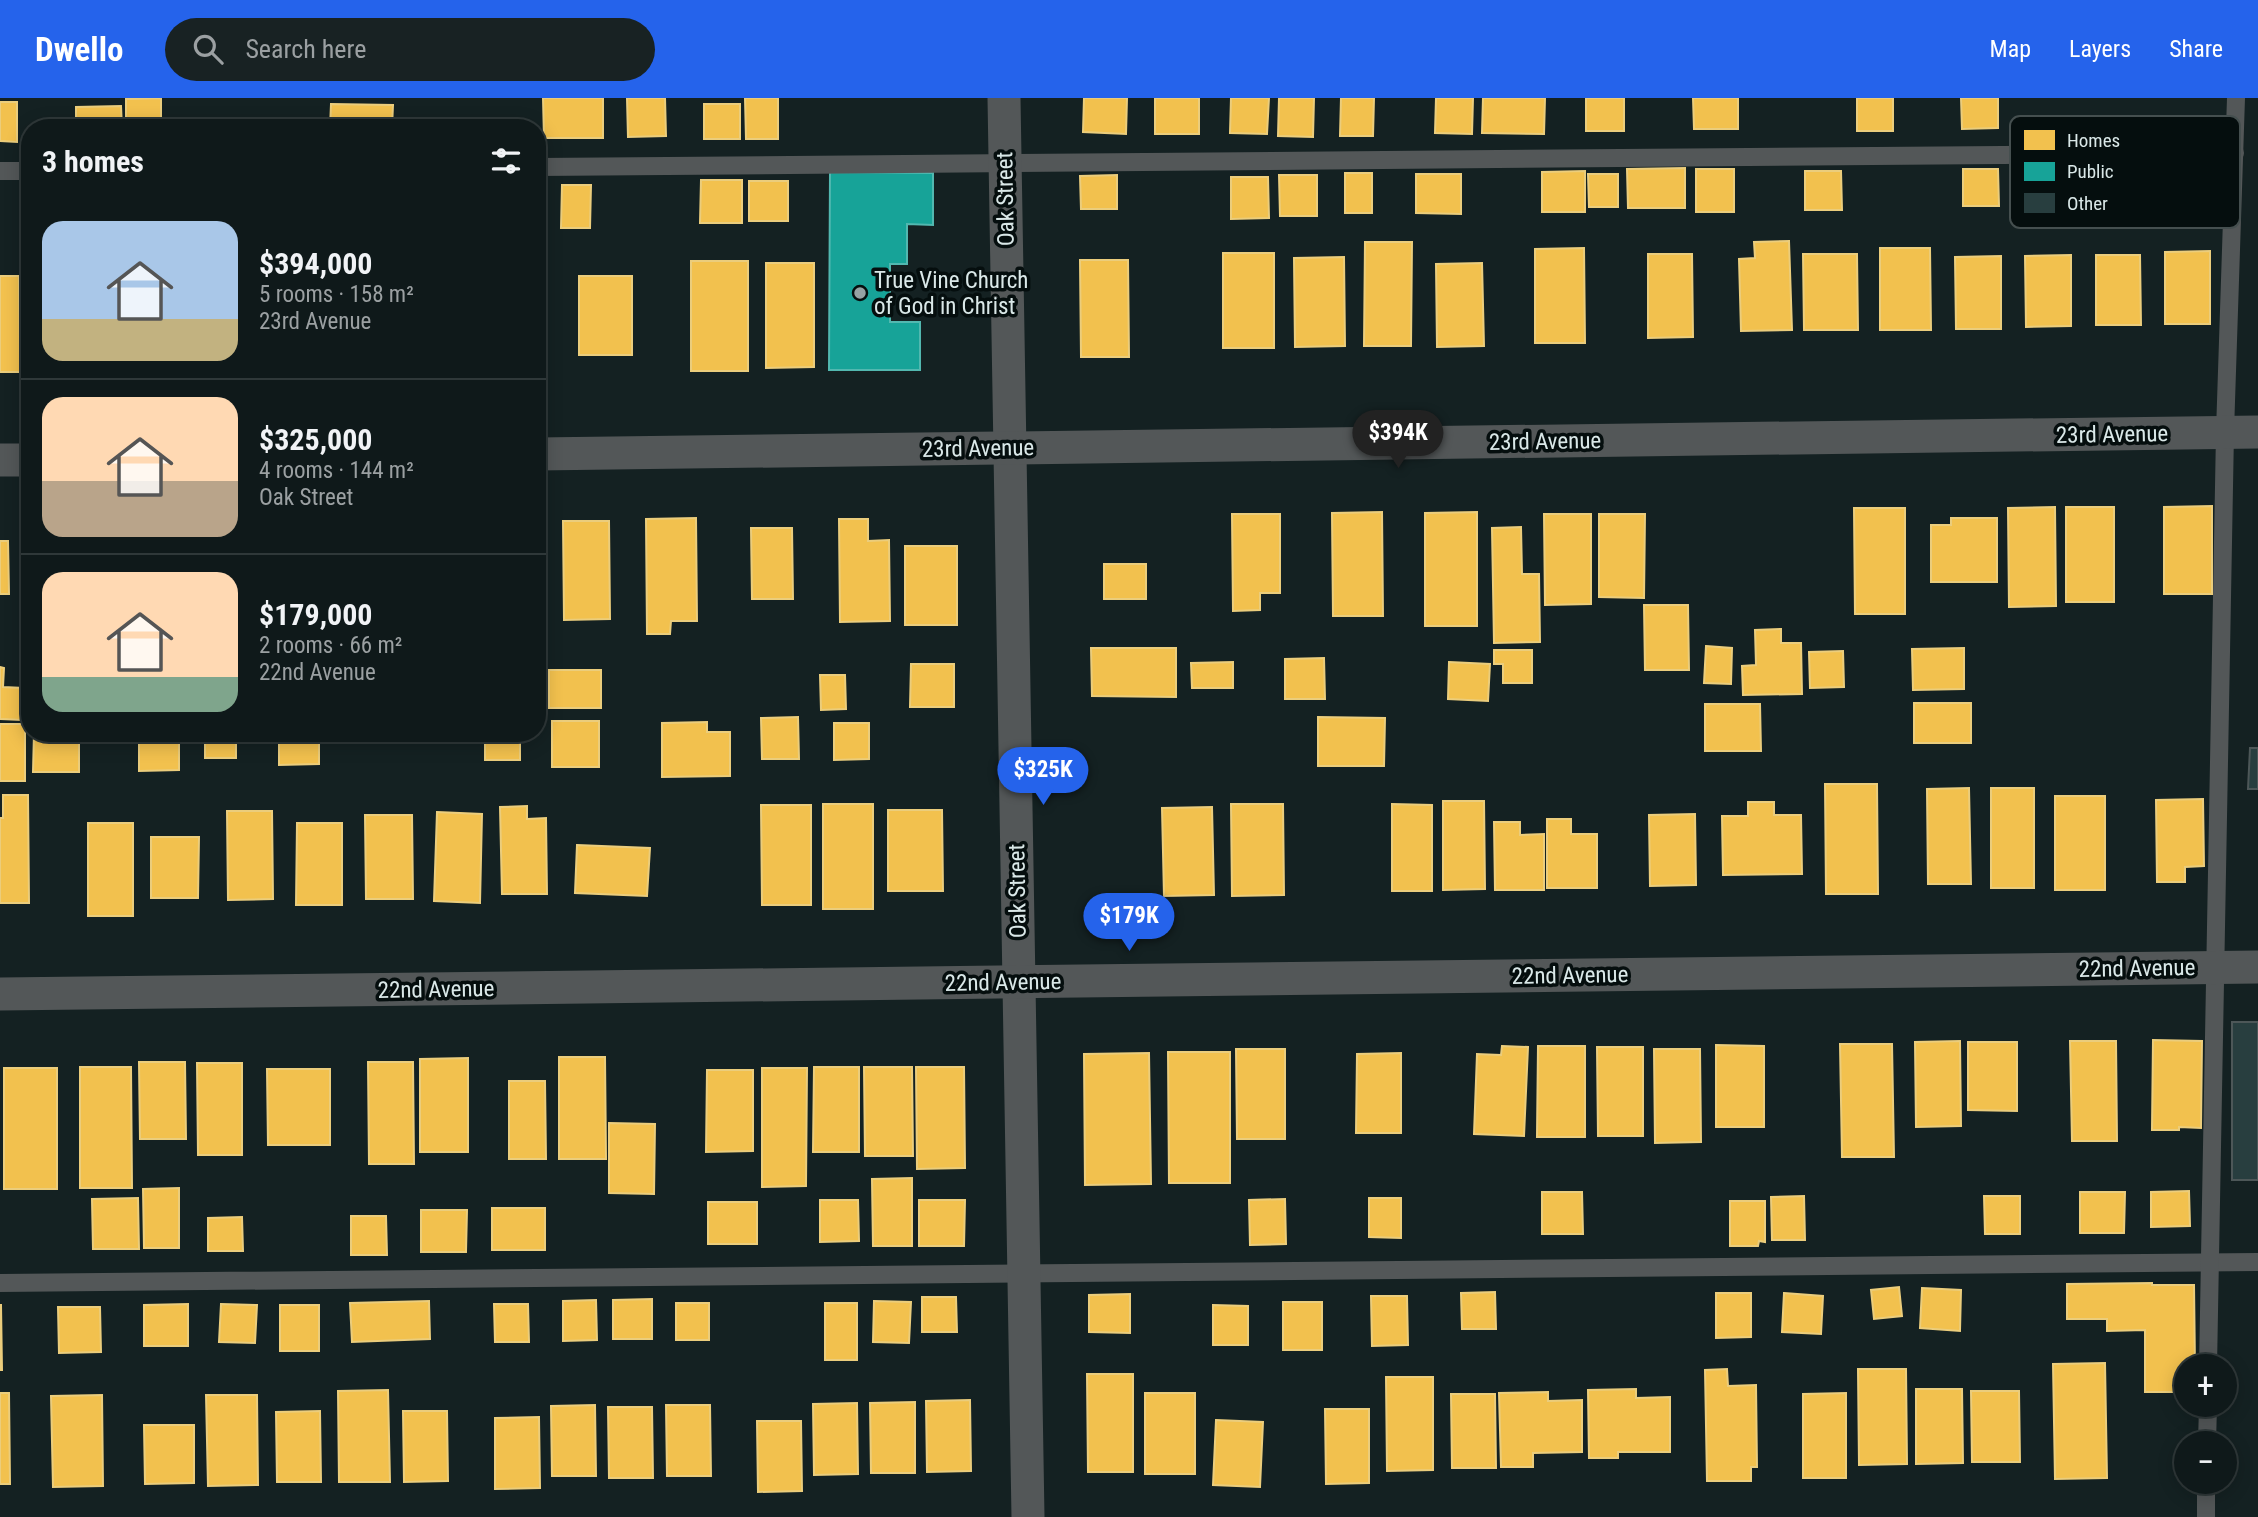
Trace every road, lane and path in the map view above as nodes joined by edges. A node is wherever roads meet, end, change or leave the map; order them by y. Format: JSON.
{"nodes":[{"id":1,"x":1004,"y":98,"type":"edge"},
{"id":2,"x":2236,"y":98,"type":"edge"},
{"id":3,"x":2236,"y":116,"type":"edge"},
{"id":4,"x":2010,"y":155,"type":"edge"},
{"id":5,"x":1005,"y":164,"type":"junction"},
{"id":6,"x":546,"y":167,"type":"edge"},
{"id":7,"x":0,"y":171,"type":"edge"},
{"id":8,"x":21,"y":171,"type":"edge"},
{"id":9,"x":2232,"y":228,"type":"edge"},
{"id":10,"x":2225,"y":432,"type":"junction"},
{"id":11,"x":2258,"y":432,"type":"edge"},
{"id":12,"x":1009,"y":447,"type":"junction"},
{"id":13,"x":546,"y":454,"type":"edge"},
{"id":14,"x":0,"y":460,"type":"edge"},
{"id":15,"x":21,"y":460,"type":"edge"},
{"id":16,"x":2216,"y":967,"type":"junction"},
{"id":17,"x":2258,"y":967,"type":"edge"},
{"id":18,"x":1019,"y":982,"type":"junction"},
{"id":19,"x":0,"y":994,"type":"edge"},
{"id":20,"x":2258,"y":1262,"type":"edge"},
{"id":21,"x":2210,"y":1263,"type":"junction"},
{"id":22,"x":1024,"y":1273,"type":"junction"},
{"id":23,"x":0,"y":1283,"type":"edge"},
{"id":24,"x":2208,"y":1354,"type":"edge"},
{"id":25,"x":2206,"y":1494,"type":"edge"},
{"id":26,"x":1028,"y":1517,"type":"edge"},
{"id":27,"x":2206,"y":1517,"type":"edge"}],
"edges":[{"from":1,"to":5,"type":"street","name":"Oak Street"},
{"from":2,"to":3,"type":"lane"},
{"from":4,"to":5,"type":"lane"},
{"from":5,"to":6,"type":"lane"},
{"from":5,"to":12,"type":"street","name":"Oak Street"},
{"from":7,"to":8,"type":"lane"},
{"from":9,"to":10,"type":"lane"},
{"from":10,"to":11,"type":"street","name":"23rd Avenue"},
{"from":10,"to":12,"type":"street","name":"23rd Avenue"},
{"from":10,"to":16,"type":"lane"},
{"from":12,"to":13,"type":"street","name":"23rd Avenue"},
{"from":12,"to":18,"type":"street","name":"Oak Street"},
{"from":14,"to":15,"type":"street"},
{"from":16,"to":17,"type":"street","name":"22nd Avenue"},
{"from":16,"to":18,"type":"street","name":"22nd Avenue"},
{"from":16,"to":21,"type":"lane"},
{"from":18,"to":19,"type":"street","name":"22nd Avenue"},
{"from":18,"to":22,"type":"street","name":"Oak Street"},
{"from":20,"to":21,"type":"lane"},
{"from":21,"to":22,"type":"lane"},
{"from":21,"to":24,"type":"lane"},
{"from":22,"to":23,"type":"lane"},
{"from":22,"to":26,"type":"street","name":"Oak Street"},
{"from":25,"to":27,"type":"lane"}]}
